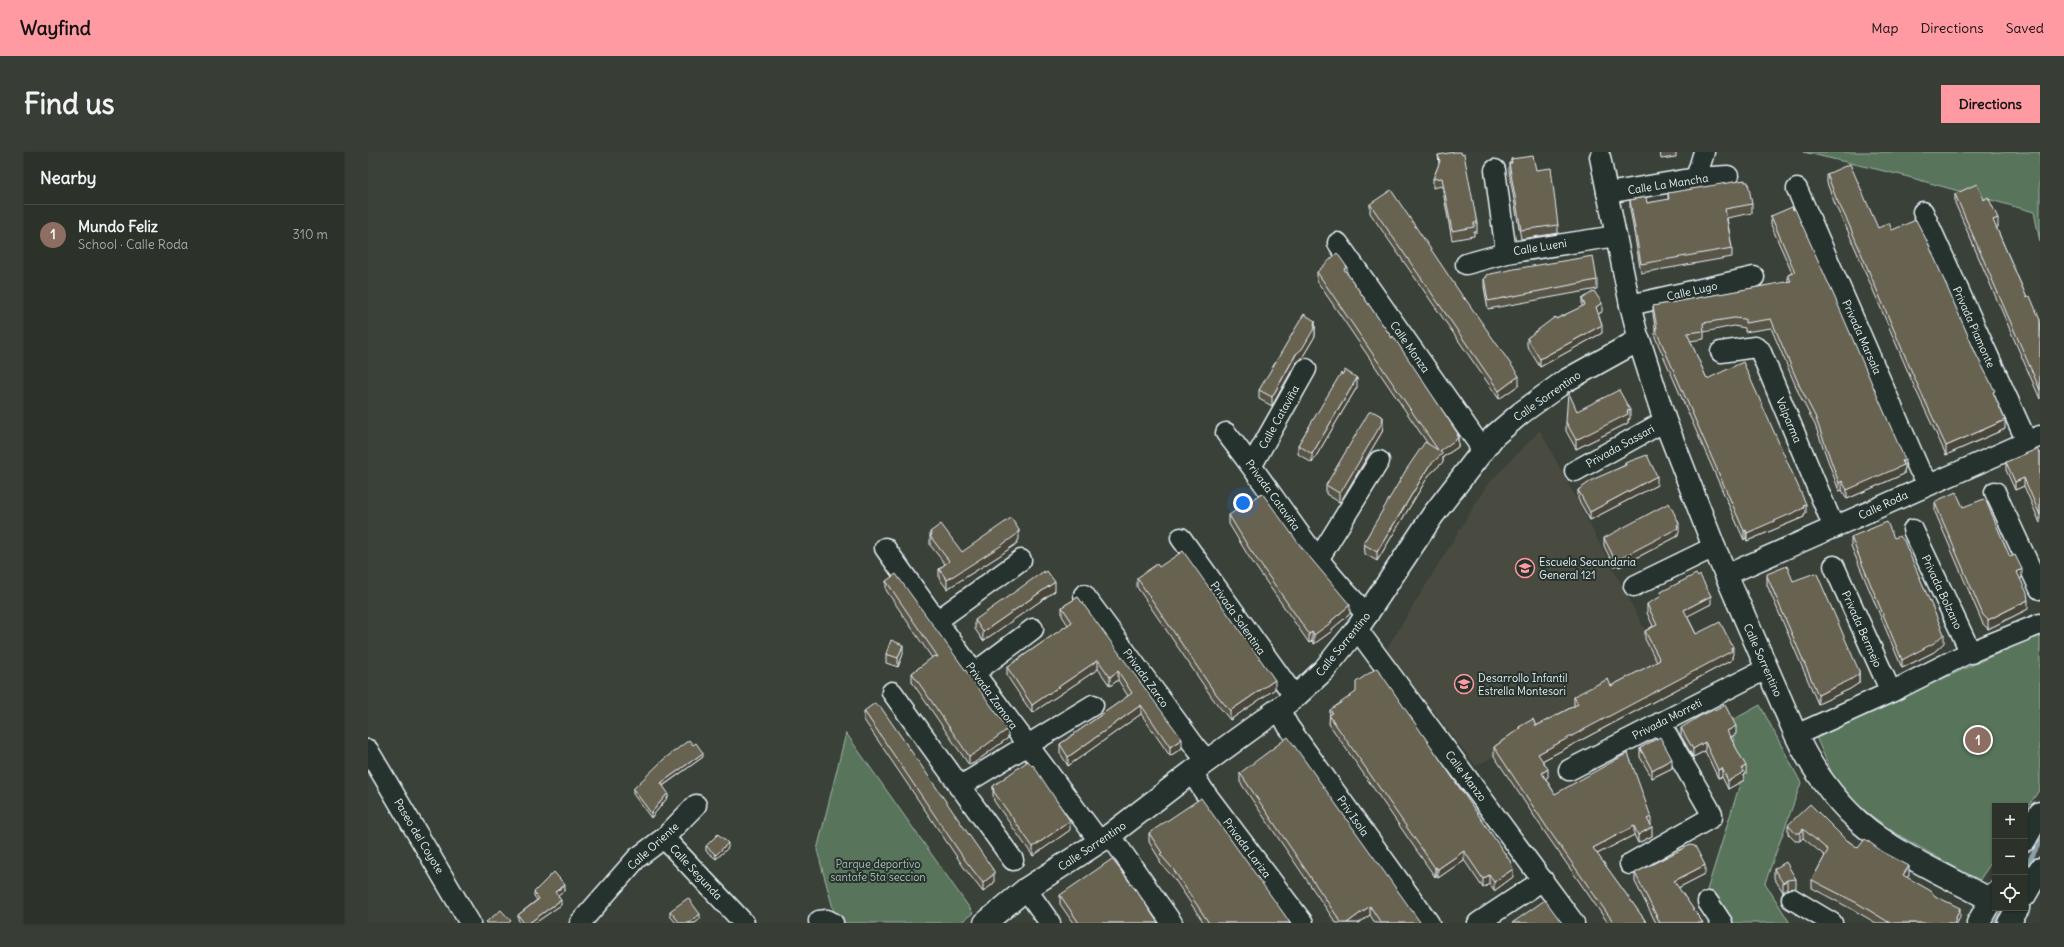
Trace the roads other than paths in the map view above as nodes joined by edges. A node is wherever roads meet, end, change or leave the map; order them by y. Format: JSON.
{"nodes":[{"id":1,"x":1704,"y":152,"type":"edge"},
{"id":2,"x":1600,"y":157,"type":"dead end"},
{"id":3,"x":1495,"y":170,"type":"dead end"},
{"id":4,"x":1728,"y":176,"type":"dead end"},
{"id":5,"x":1696,"y":178,"type":"junction"},
{"id":6,"x":1797,"y":189,"type":"dead end"},
{"id":7,"x":1607,"y":193,"type":"junction"},
{"id":8,"x":1923,"y":212,"type":"dead end"},
{"id":9,"x":1616,"y":236,"type":"junction"},
{"id":10,"x":1338,"y":243,"type":"dead end"},
{"id":11,"x":1506,"y":253,"type":"junction"},
{"id":12,"x":1466,"y":264,"type":"dead end"},
{"id":13,"x":1754,"y":277,"type":"dead end"},
{"id":14,"x":1630,"y":305,"type":"junction"},
{"id":15,"x":1639,"y":340,"type":"junction"},
{"id":16,"x":1721,"y":352,"type":"dead end"},
{"id":17,"x":1306,"y":370,"type":"dead end"},
{"id":18,"x":1665,"y":421,"type":"junction"},
{"id":19,"x":1226,"y":433,"type":"dead end"},
{"id":20,"x":2033,"y":439,"type":"edge"},
{"id":21,"x":1483,"y":450,"type":"junction"},
{"id":22,"x":1379,"y":461,"type":"dead end"},
{"id":23,"x":1252,"y":465,"type":"junction"},
{"id":24,"x":1575,"y":471,"type":"dead end"},
{"id":25,"x":1930,"y":484,"type":"junction"},
{"id":26,"x":1995,"y":492,"type":"dead end"},
{"id":27,"x":1834,"y":528,"type":"junction"},
{"id":28,"x":1913,"y":530,"type":"dead end"},
{"id":29,"x":1182,"y":538,"type":"dead end"},
{"id":30,"x":1714,"y":547,"type":"junction"},
{"id":31,"x":885,"y":548,"type":"dead end"},
{"id":32,"x":1318,"y":558,"type":"junction"},
{"id":33,"x":1021,"y":560,"type":"dead end"},
{"id":34,"x":1834,"y":566,"type":"dead end"},
{"id":35,"x":1726,"y":575,"type":"junction"},
{"id":36,"x":1634,"y":586,"type":"dead end"},
{"id":37,"x":2040,"y":589,"type":"edge"},
{"id":38,"x":1084,"y":595,"type":"dead end"},
{"id":39,"x":938,"y":620,"type":"junction"},
{"id":40,"x":1362,"y":622,"type":"junction"},
{"id":41,"x":2040,"y":624,"type":"edge"},
{"id":42,"x":1033,"y":629,"type":"dead end"},
{"id":43,"x":1971,"y":653,"type":"junction"},
{"id":44,"x":1766,"y":669,"type":"junction"},
{"id":45,"x":974,"y":672,"type":"junction"},
{"id":46,"x":892,"y":692,"type":"dead end"},
{"id":47,"x":1891,"y":692,"type":"junction"},
{"id":48,"x":1287,"y":703,"type":"junction"},
{"id":49,"x":1093,"y":705,"type":"dead end"},
{"id":50,"x":1660,"y":723,"type":"junction"},
{"id":51,"x":1796,"y":735,"type":"junction"},
{"id":52,"x":1028,"y":746,"type":"junction"},
{"id":53,"x":368,"y":750,"type":"edge"},
{"id":54,"x":1200,"y":766,"type":"junction"},
{"id":55,"x":1569,"y":770,"type":"dead end"},
{"id":56,"x":959,"y":787,"type":"junction"},
{"id":57,"x":696,"y":805,"type":"dead end"},
{"id":58,"x":2040,"y":813,"type":"edge"},
{"id":59,"x":664,"y":838,"type":"junction"},
{"id":60,"x":1105,"y":838,"type":"junction"},
{"id":61,"x":2026,"y":839,"type":"edge"},
{"id":62,"x":1013,"y":860,"type":"dead end"},
{"id":63,"x":1630,"y":864,"type":"dead end"},
{"id":64,"x":2040,"y":869,"type":"edge"},
{"id":65,"x":1543,"y":880,"type":"junction"},
{"id":66,"x":2028,"y":882,"type":"edge"},
{"id":67,"x":1026,"y":889,"type":"junction"},
{"id":68,"x":1992,"y":897,"type":"edge"},
{"id":69,"x":1792,"y":899,"type":"dead end"},
{"id":70,"x":1708,"y":902,"type":"dead end"},
{"id":71,"x":1997,"y":911,"type":"edge"},
{"id":72,"x":582,"y":922,"type":"edge"},
{"id":73,"x":470,"y":923,"type":"edge"},
{"id":74,"x":744,"y":923,"type":"edge"},
{"id":75,"x":820,"y":923,"type":"edge"},
{"id":76,"x":833,"y":923,"type":"edge"},
{"id":77,"x":985,"y":923,"type":"edge"},
{"id":78,"x":1050,"y":923,"type":"edge"},
{"id":79,"x":1172,"y":923,"type":"edge"},
{"id":80,"x":1303,"y":923,"type":"edge"},
{"id":81,"x":1429,"y":923,"type":"edge"},
{"id":82,"x":1478,"y":923,"type":"edge"},
{"id":83,"x":1574,"y":923,"type":"edge"},
{"id":84,"x":1722,"y":923,"type":"edge"},
{"id":85,"x":1832,"y":923,"type":"edge"},
{"id":86,"x":1978,"y":923,"type":"edge"}],
"edges":[{"from":1,"to":5,"type":"street"},
{"from":2,"to":7,"type":"street","name":"Calle Sorrentino"},
{"from":3,"to":11,"type":"street"},
{"from":4,"to":5,"type":"street","name":"Calle La Mancha"},
{"from":5,"to":7,"type":"street","name":"Calle La Mancha"},
{"from":6,"to":25,"type":"street","name":"Privada Marsala"},
{"from":7,"to":9,"type":"street","name":"Calle Sorrentino"},
{"from":8,"to":20,"type":"street","name":"Privada Piamonte"},
{"from":9,"to":11,"type":"street","name":"Calle Lueni"},
{"from":9,"to":14,"type":"street","name":"Calle Sorrentino"},
{"from":10,"to":21,"type":"street","name":"Calle Monza"},
{"from":11,"to":12,"type":"street","name":"Calle Lueni"},
{"from":13,"to":14,"type":"street","name":"Calle Lugo"},
{"from":14,"to":15,"type":"street","name":"Calle Sorrentino"},
{"from":15,"to":18,"type":"street","name":"Calle Sorrentino"},
{"from":15,"to":21,"type":"street","name":"Calle Sorrentino"},
{"from":16,"to":27,"type":"street","name":"Valparma"},
{"from":17,"to":23,"type":"street","name":"Calle Cataviña"},
{"from":18,"to":24,"type":"street","name":"Privada Sassari"},
{"from":18,"to":30,"type":"street","name":"Calle Sorrentino"},
{"from":19,"to":23,"type":"street","name":"Privada Cataviña"},
{"from":20,"to":25,"type":"street","name":"Calle Roda"},
{"from":21,"to":40,"type":"street","name":"Calle Sorrentino"},
{"from":22,"to":32,"type":"street"},
{"from":23,"to":32,"type":"street","name":"Privada Cataviña"},
{"from":25,"to":27,"type":"street","name":"Calle Roda"},
{"from":26,"to":37,"type":"street"},
{"from":27,"to":35,"type":"street","name":"Calle Roda"},
{"from":28,"to":43,"type":"street","name":"Privada Bolzano"},
{"from":29,"to":48,"type":"street","name":"Privada Salentina"},
{"from":30,"to":35,"type":"street","name":"Calle Sorrentino"},
{"from":30,"to":36,"type":"street"},
{"from":31,"to":39,"type":"street","name":"Privada Zamora"},
{"from":32,"to":40,"type":"street","name":"Privada Cataviña"},
{"from":33,"to":39,"type":"street"},
{"from":34,"to":47,"type":"street","name":"Privada Bermejo"},
{"from":35,"to":44,"type":"street","name":"Calle Sorrentino"},
{"from":38,"to":54,"type":"street","name":"Privada Zarco"},
{"from":39,"to":45,"type":"street","name":"Privada Zamora"},
{"from":40,"to":48,"type":"street","name":"Calle Sorrentino"},
{"from":40,"to":65,"type":"street","name":"Calle Manzo"},
{"from":41,"to":43,"type":"street"},
{"from":42,"to":45,"type":"street"},
{"from":43,"to":47,"type":"street"},
{"from":44,"to":50,"type":"street","name":"Privada Morreti"},
{"from":44,"to":51,"type":"street","name":"Calle Sorrentino"},
{"from":45,"to":52,"type":"street","name":"Privada Zamora"},
{"from":46,"to":56,"type":"street"},
{"from":47,"to":51,"type":"street"},
{"from":48,"to":54,"type":"street","name":"Calle Sorrentino"},
{"from":48,"to":81,"type":"street","name":"Priv Isola"},
{"from":49,"to":52,"type":"street"},
{"from":50,"to":55,"type":"street","name":"Privada Morreti"},
{"from":50,"to":63,"type":"street"},
{"from":51,"to":68,"type":"street","name":"Calle Sorrentino"},
{"from":52,"to":56,"type":"street"},
{"from":52,"to":60,"type":"street","name":"Privada Zamora"},
{"from":53,"to":73,"type":"street","name":"Paseo del Coyote"},
{"from":54,"to":60,"type":"street","name":"Calle Sorrentino"},
{"from":54,"to":80,"type":"street","name":"Privada Lariza"},
{"from":56,"to":62,"type":"street"},
{"from":57,"to":59,"type":"street","name":"Calle Oriente"},
{"from":58,"to":61,"type":"street"},
{"from":59,"to":72,"type":"street","name":"Calle Oriente"},
{"from":59,"to":74,"type":"street","name":"Calle Segunda"},
{"from":60,"to":67,"type":"street","name":"Calle Sorrentino"},
{"from":60,"to":79,"type":"street","name":"Privada Zamora"},
{"from":64,"to":66,"type":"street"},
{"from":65,"to":82,"type":"street"},
{"from":65,"to":83,"type":"street","name":"Calle Manzo"},
{"from":67,"to":77,"type":"street","name":"Calle Sorrentino"},
{"from":67,"to":78,"type":"street"},
{"from":69,"to":85,"type":"street"},
{"from":70,"to":84,"type":"street"},
{"from":71,"to":86,"type":"street"},
{"from":75,"to":76,"type":"street"}]}
